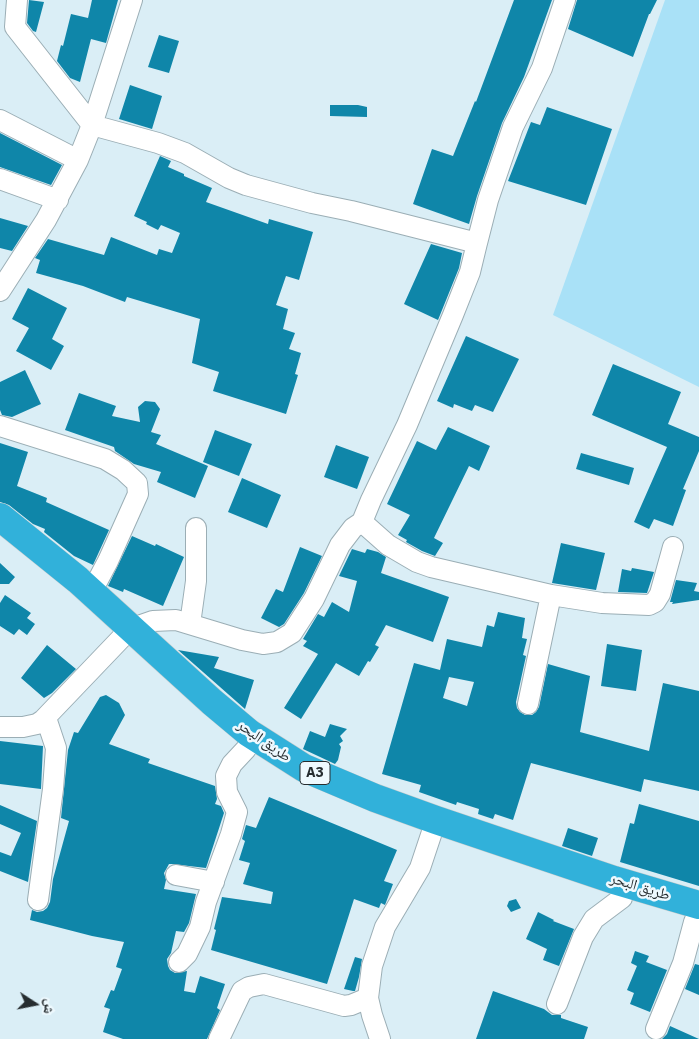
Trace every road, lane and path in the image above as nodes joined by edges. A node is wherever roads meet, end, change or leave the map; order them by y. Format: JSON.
{"nodes":[{"id":1,"x":17,"y":0,"type":"edge"},
{"id":2,"x":132,"y":0,"type":"edge"},
{"id":3,"x":565,"y":0,"type":"edge"},
{"id":4,"x":0,"y":120,"type":"edge"},
{"id":5,"x":92,"y":125,"type":"junction"},
{"id":6,"x":78,"y":160,"type":"junction"},
{"id":7,"x":0,"y":179,"type":"edge"},
{"id":8,"x":58,"y":200,"type":"junction"},
{"id":9,"x":477,"y":243,"type":"junction"},
{"id":10,"x":0,"y":291,"type":"edge"},
{"id":11,"x":0,"y":426,"type":"edge"},
{"id":12,"x":0,"y":517,"type":"edge"},
{"id":13,"x":362,"y":522,"type":"junction"},
{"id":14,"x":196,"y":528,"type":"dead end"},
{"id":15,"x":0,"y":536,"type":"edge"},
{"id":16,"x":673,"y":547,"type":"dead end"},
{"id":17,"x":91,"y":593,"type":"junction"},
{"id":18,"x":551,"y":594,"type":"junction"},
{"id":19,"x":190,"y":624,"type":"junction"},
{"id":20,"x":125,"y":634,"type":"junction"},
{"id":21,"x":528,"y":704,"type":"dead end"},
{"id":22,"x":46,"y":718,"type":"junction"},
{"id":23,"x":0,"y":727,"type":"edge"},
{"id":24,"x":246,"y":748,"type":"junction"},
{"id":25,"x":434,"y":827,"type":"junction"},
{"id":26,"x":176,"y":875,"type":"dead end"},
{"id":27,"x":214,"y":882,"type":"junction"},
{"id":28,"x":622,"y":898,"type":"junction"},
{"id":29,"x":38,"y":900,"type":"dead end"},
{"id":30,"x":697,"y":917,"type":"edge"},
{"id":31,"x":179,"y":962,"type":"dead end"},
{"id":32,"x":368,"y":998,"type":"junction"},
{"id":33,"x":557,"y":1004,"type":"dead end"},
{"id":34,"x":656,"y":1029,"type":"dead end"},
{"id":35,"x":219,"y":1039,"type":"edge"},
{"id":36,"x":380,"y":1039,"type":"edge"}],
"edges":[{"from":1,"to":5,"type":"street"},
{"from":2,"to":5,"type":"street"},
{"from":3,"to":9,"type":"street"},
{"from":4,"to":6,"type":"street"},
{"from":5,"to":6,"type":"street"},
{"from":5,"to":9,"type":"street"},
{"from":6,"to":8,"type":"street"},
{"from":7,"to":8,"type":"street"},
{"from":8,"to":10,"type":"street"},
{"from":9,"to":13,"type":"street"},
{"from":11,"to":17,"type":"street"},
{"from":12,"to":17,"type":"highway","name":"طريق البحر","number":"A3"},
{"from":13,"to":18,"type":"street"},
{"from":13,"to":19,"type":"street"},
{"from":14,"to":19,"type":"street"},
{"from":15,"to":20,"type":"highway","name":"طريق البحر","number":"A3"},
{"from":16,"to":18,"type":"street"},
{"from":17,"to":20,"type":"highway","name":"طريق البحر","number":"A3"},
{"from":18,"to":21,"type":"street"},
{"from":19,"to":20,"type":"street"},
{"from":20,"to":22,"type":"street"},
{"from":20,"to":24,"type":"highway","name":"طريق البحر","number":"A3"},
{"from":20,"to":25,"type":"highway","name":"طريق البحر","number":"A3"},
{"from":22,"to":23,"type":"street"},
{"from":22,"to":29,"type":"street"},
{"from":24,"to":25,"type":"highway","name":"طريق البحر","number":"A3"},
{"from":24,"to":27,"type":"street"},
{"from":25,"to":28,"type":"highway","name":"طريق البحر","number":"A3"},
{"from":25,"to":30,"type":"highway","name":"طريق البحر","number":"A3"},
{"from":25,"to":32,"type":"street"},
{"from":26,"to":27,"type":"street"},
{"from":27,"to":31,"type":"street"},
{"from":28,"to":30,"type":"highway","name":"طريق البحر","number":"A3"},
{"from":28,"to":33,"type":"street"},
{"from":30,"to":34,"type":"street"},
{"from":32,"to":35,"type":"street"},
{"from":32,"to":36,"type":"street"}]}
